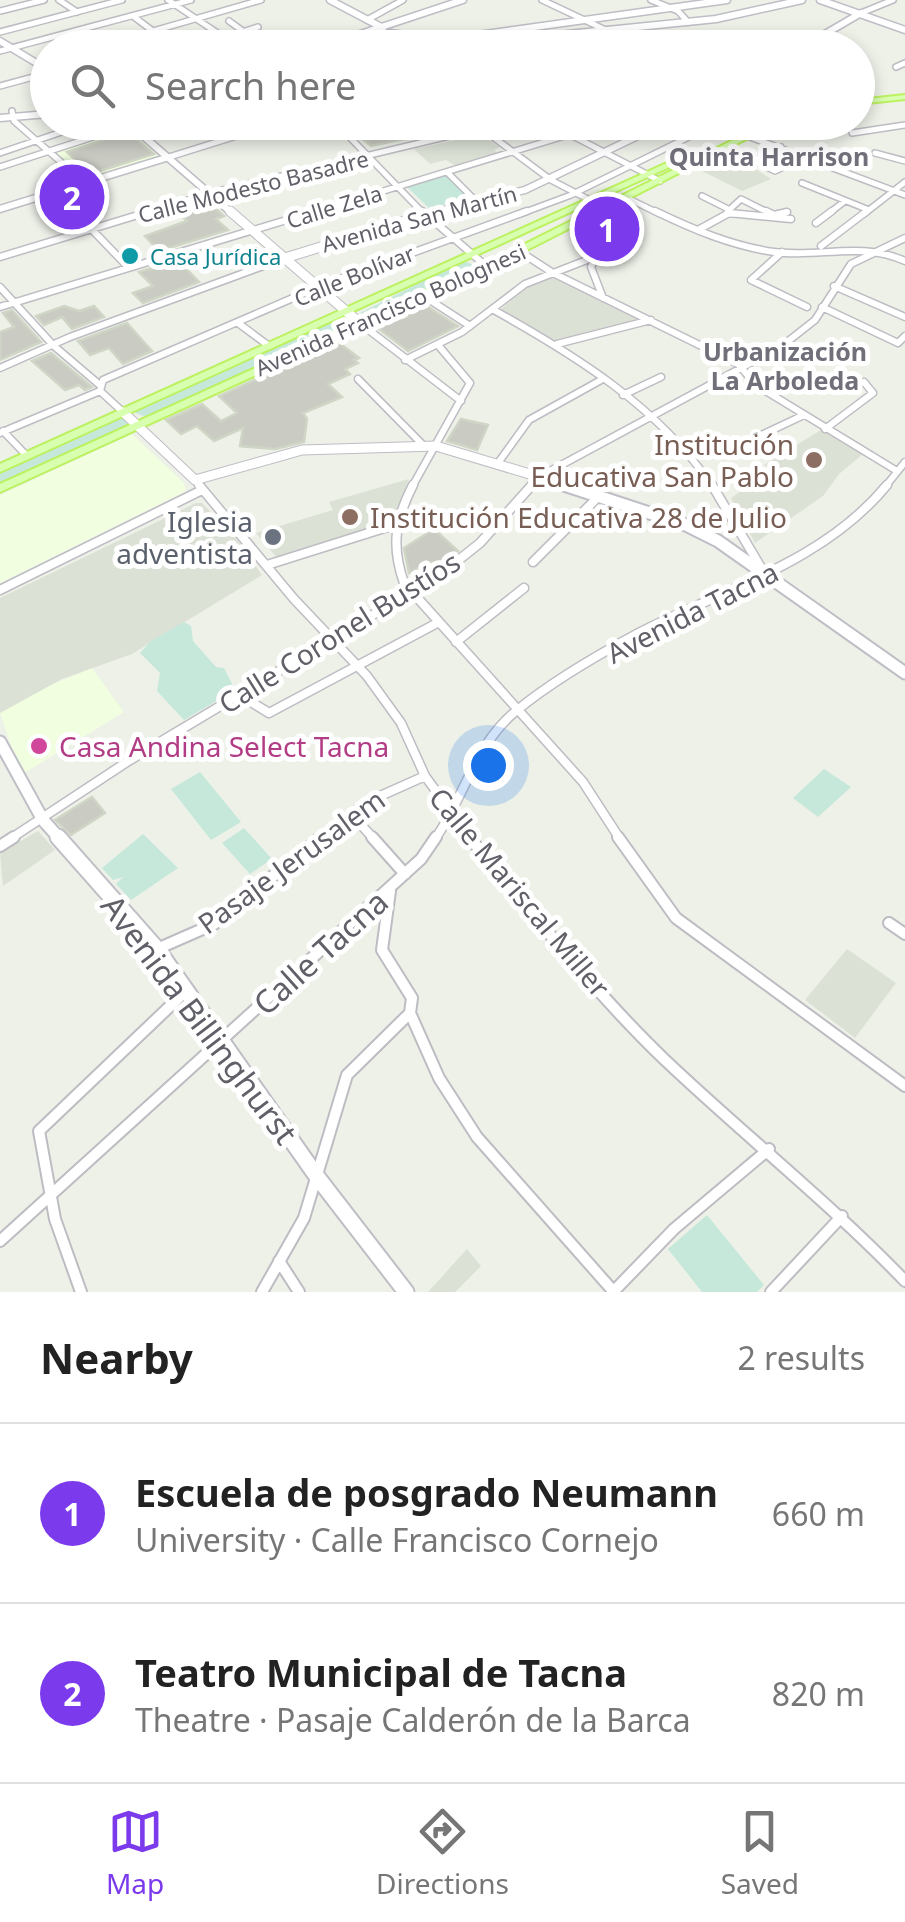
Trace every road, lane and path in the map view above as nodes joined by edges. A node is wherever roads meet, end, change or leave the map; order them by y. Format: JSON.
{"nodes":[{"id":1,"x":44,"y":0,"type":"edge"},
{"id":2,"x":59,"y":0,"type":"edge"},
{"id":3,"x":122,"y":0,"type":"edge"},
{"id":4,"x":168,"y":0,"type":"edge"},
{"id":5,"x":192,"y":0,"type":"edge"},
{"id":6,"x":261,"y":0,"type":"edge"},
{"id":7,"x":330,"y":0,"type":"edge"},
{"id":8,"x":401,"y":0,"type":"edge"},
{"id":9,"x":542,"y":0,"type":"edge"},
{"id":10,"x":651,"y":0,"type":"edge"},
{"id":11,"x":727,"y":0,"type":"edge"},
{"id":12,"x":802,"y":0,"type":"edge"},
{"id":13,"x":816,"y":0,"type":"edge"},
{"id":14,"x":893,"y":0,"type":"edge"},
{"id":15,"x":460,"y":1,"type":"edge"},
{"id":16,"x":174,"y":5,"type":"junction"},
{"id":17,"x":679,"y":6,"type":"edge"},
{"id":18,"x":0,"y":11,"type":"edge"},
{"id":19,"x":77,"y":12,"type":"junction"},
{"id":20,"x":860,"y":14,"type":"junction"},
{"id":21,"x":133,"y":16,"type":"junction"},
{"id":22,"x":196,"y":19,"type":"junction"},
{"id":23,"x":367,"y":20,"type":"junction"},
{"id":24,"x":230,"y":21,"type":"dead end"},
{"id":25,"x":583,"y":22,"type":"junction"},
{"id":26,"x":688,"y":22,"type":"junction"},
{"id":27,"x":258,"y":27,"type":"dead end"},
{"id":28,"x":80,"y":30,"type":"edge"},
{"id":29,"x":152,"y":30,"type":"edge"},
{"id":30,"x":157,"y":30,"type":"edge"},
{"id":31,"x":212,"y":30,"type":"edge"},
{"id":32,"x":241,"y":30,"type":"edge"},
{"id":33,"x":250,"y":30,"type":"edge"},
{"id":34,"x":375,"y":30,"type":"edge"},
{"id":35,"x":385,"y":30,"type":"edge"},
{"id":36,"x":397,"y":30,"type":"edge"},
{"id":37,"x":520,"y":30,"type":"edge"},
{"id":38,"x":606,"y":30,"type":"joint"},
{"id":39,"x":832,"y":30,"type":"edge"},
{"id":40,"x":905,"y":30,"type":"edge"},
{"id":41,"x":0,"y":32,"type":"edge"},
{"id":42,"x":0,"y":41,"type":"edge"},
{"id":43,"x":30,"y":43,"type":"edge"},
{"id":44,"x":11,"y":48,"type":"junction"},
{"id":45,"x":0,"y":51,"type":"edge"},
{"id":46,"x":30,"y":60,"type":"edge"},
{"id":47,"x":905,"y":63,"type":"edge"},
{"id":48,"x":896,"y":66,"type":"dead end"},
{"id":49,"x":30,"y":77,"type":"edge"},
{"id":50,"x":0,"y":86,"type":"edge"},
{"id":51,"x":905,"y":94,"type":"edge"},
{"id":52,"x":875,"y":97,"type":"edge"},
{"id":53,"x":30,"y":114,"type":"edge"},
{"id":54,"x":12,"y":116,"type":"junction"},
{"id":55,"x":30,"y":116,"type":"edge"},
{"id":56,"x":0,"y":118,"type":"edge"},
{"id":57,"x":904,"y":126,"type":"edge"},
{"id":58,"x":875,"y":130,"type":"edge"},
{"id":59,"x":30,"y":133,"type":"edge"},
{"id":60,"x":86,"y":140,"type":"edge"},
{"id":61,"x":148,"y":140,"type":"edge"},
{"id":62,"x":224,"y":140,"type":"edge"},
{"id":63,"x":353,"y":140,"type":"edge"},
{"id":64,"x":440,"y":140,"type":"edge"},
{"id":65,"x":497,"y":140,"type":"edge"},
{"id":66,"x":558,"y":140,"type":"edge"},
{"id":67,"x":581,"y":140,"type":"edge"},
{"id":68,"x":632,"y":140,"type":"edge"},
{"id":69,"x":680,"y":140,"type":"edge"},
{"id":70,"x":730,"y":140,"type":"edge"},
{"id":71,"x":733,"y":140,"type":"edge"},
{"id":72,"x":761,"y":140,"type":"edge"},
{"id":73,"x":38,"y":141,"type":"joint"},
{"id":74,"x":781,"y":147,"type":"junction"},
{"id":75,"x":0,"y":152,"type":"edge"},
{"id":76,"x":513,"y":152,"type":"junction"},
{"id":77,"x":51,"y":153,"type":"junction"},
{"id":78,"x":606,"y":153,"type":"junction"},
{"id":79,"x":876,"y":153,"type":"dead end"},
{"id":80,"x":369,"y":156,"type":"junction"},
{"id":81,"x":169,"y":157,"type":"junction"},
{"id":82,"x":798,"y":160,"type":"dead end"},
{"id":83,"x":905,"y":161,"type":"edge"},
{"id":84,"x":630,"y":166,"type":"junction"},
{"id":85,"x":0,"y":167,"type":"edge"},
{"id":86,"x":447,"y":172,"type":"junction"},
{"id":87,"x":649,"y":176,"type":"junction"},
{"id":88,"x":551,"y":180,"type":"junction"},
{"id":89,"x":660,"y":180,"type":"junction"},
{"id":90,"x":802,"y":182,"type":"dead end"},
{"id":91,"x":905,"y":182,"type":"edge"},
{"id":92,"x":84,"y":184,"type":"junction"},
{"id":93,"x":399,"y":186,"type":"junction"},
{"id":94,"x":894,"y":191,"type":"junction"},
{"id":95,"x":56,"y":192,"type":"junction"},
{"id":96,"x":210,"y":193,"type":"junction"},
{"id":97,"x":574,"y":193,"type":"junction"},
{"id":98,"x":905,"y":195,"type":"edge"},
{"id":99,"x":702,"y":196,"type":"dead end"},
{"id":100,"x":626,"y":198,"type":"junction"},
{"id":101,"x":846,"y":201,"type":"junction"},
{"id":102,"x":590,"y":202,"type":"junction"},
{"id":103,"x":478,"y":203,"type":"junction"},
{"id":104,"x":609,"y":208,"type":"junction"},
{"id":105,"x":0,"y":210,"type":"edge"},
{"id":106,"x":869,"y":210,"type":"junction"},
{"id":107,"x":727,"y":212,"type":"junction"},
{"id":108,"x":786,"y":212,"type":"dead end"},
{"id":109,"x":426,"y":213,"type":"junction"},
{"id":110,"x":791,"y":219,"type":"dead end"},
{"id":111,"x":90,"y":228,"type":"junction"},
{"id":112,"x":698,"y":230,"type":"junction"},
{"id":113,"x":252,"y":231,"type":"junction"},
{"id":114,"x":839,"y":232,"type":"junction"},
{"id":115,"x":447,"y":238,"type":"junction"},
{"id":116,"x":905,"y":238,"type":"edge"},
{"id":117,"x":817,"y":248,"type":"junction"},
{"id":118,"x":880,"y":248,"type":"junction"},
{"id":119,"x":519,"y":251,"type":"junction"},
{"id":120,"x":782,"y":252,"type":"junction"},
{"id":121,"x":477,"y":254,"type":"junction"},
{"id":122,"x":0,"y":256,"type":"edge"},
{"id":123,"x":597,"y":256,"type":"junction"},
{"id":124,"x":284,"y":258,"type":"junction"},
{"id":125,"x":905,"y":260,"type":"edge"},
{"id":126,"x":491,"y":264,"type":"junction"},
{"id":127,"x":128,"y":268,"type":"junction"},
{"id":128,"x":553,"y":273,"type":"junction"},
{"id":129,"x":834,"y":286,"type":"junction"},
{"id":130,"x":0,"y":287,"type":"edge"},
{"id":131,"x":316,"y":288,"type":"junction"},
{"id":132,"x":422,"y":295,"type":"junction"},
{"id":133,"x":603,"y":298,"type":"junction"},
{"id":134,"x":14,"y":303,"type":"junction"},
{"id":135,"x":807,"y":306,"type":"dead end"},
{"id":136,"x":0,"y":307,"type":"edge"},
{"id":137,"x":822,"y":307,"type":"junction"},
{"id":138,"x":492,"y":309,"type":"junction"},
{"id":139,"x":346,"y":312,"type":"junction"},
{"id":140,"x":905,"y":316,"type":"edge"},
{"id":141,"x":652,"y":320,"type":"junction"},
{"id":142,"x":238,"y":323,"type":"junction"},
{"id":143,"x":361,"y":324,"type":"junction"},
{"id":144,"x":470,"y":326,"type":"junction"},
{"id":145,"x":905,"y":336,"type":"edge"},
{"id":146,"x":557,"y":344,"type":"junction"},
{"id":147,"x":438,"y":345,"type":"junction"},
{"id":148,"x":54,"y":346,"type":"junction"},
{"id":149,"x":269,"y":346,"type":"junction"},
{"id":150,"x":405,"y":360,"type":"junction"},
{"id":151,"x":0,"y":368,"type":"edge"},
{"id":152,"x":744,"y":370,"type":"junction"},
{"id":153,"x":661,"y":377,"type":"dead end"},
{"id":154,"x":358,"y":379,"type":"dead end"},
{"id":155,"x":601,"y":380,"type":"junction"},
{"id":156,"x":864,"y":382,"type":"dead end"},
{"id":157,"x":100,"y":389,"type":"junction"},
{"id":158,"x":623,"y":396,"type":"junction"},
{"id":159,"x":460,"y":402,"type":"junction"},
{"id":160,"x":123,"y":412,"type":"junction"},
{"id":161,"x":804,"y":415,"type":"junction"},
{"id":162,"x":654,"y":418,"type":"junction"},
{"id":163,"x":136,"y":424,"type":"junction"},
{"id":164,"x":825,"y":429,"type":"junction"},
{"id":165,"x":1,"y":431,"type":"edge"},
{"id":166,"x":422,"y":446,"type":"junction"},
{"id":167,"x":436,"y":446,"type":"junction"},
{"id":168,"x":738,"y":446,"type":"dead end"},
{"id":169,"x":27,"y":456,"type":"junction"},
{"id":170,"x":905,"y":462,"type":"edge"},
{"id":171,"x":498,"y":463,"type":"junction"},
{"id":172,"x":0,"y":468,"type":"edge"},
{"id":173,"x":896,"y":471,"type":"junction"},
{"id":174,"x":539,"y":477,"type":"junction"},
{"id":175,"x":199,"y":485,"type":"junction"},
{"id":176,"x":0,"y":488,"type":"edge"},
{"id":177,"x":600,"y":495,"type":"junction"},
{"id":178,"x":394,"y":525,"type":"junction"},
{"id":179,"x":533,"y":562,"type":"dead end"},
{"id":180,"x":268,"y":565,"type":"junction"},
{"id":181,"x":766,"y":575,"type":"junction"},
{"id":182,"x":524,"y":588,"type":"dead end"},
{"id":183,"x":0,"y":590,"type":"edge"},
{"id":184,"x":411,"y":592,"type":"junction"},
{"id":185,"x":439,"y":622,"type":"junction"},
{"id":186,"x":333,"y":641,"type":"junction"},
{"id":187,"x":456,"y":642,"type":"junction"},
{"id":188,"x":359,"y":666,"type":"junction"},
{"id":189,"x":905,"y":674,"type":"edge"},
{"id":190,"x":240,"y":694,"type":"junction"},
{"id":191,"x":516,"y":710,"type":"junction"},
{"id":192,"x":0,"y":742,"type":"edge"},
{"id":193,"x":425,"y":776,"type":"junction"},
{"id":194,"x":449,"y":812,"type":"junction"},
{"id":195,"x":352,"y":815,"type":"junction"},
{"id":196,"x":43,"y":820,"type":"junction"},
{"id":197,"x":0,"y":846,"type":"edge"},
{"id":198,"x":405,"y":874,"type":"junction"},
{"id":199,"x":391,"y":888,"type":"junction"},
{"id":200,"x":889,"y":922,"type":"dead end"},
{"id":201,"x":905,"y":934,"type":"edge"},
{"id":202,"x":156,"y":949,"type":"junction"},
{"id":203,"x":187,"y":990,"type":"junction"},
{"id":204,"x":410,"y":1013,"type":"junction"},
{"id":205,"x":221,"y":1043,"type":"junction"},
{"id":206,"x":905,"y":1086,"type":"edge"},
{"id":207,"x":769,"y":1149,"type":"junction"},
{"id":208,"x":318,"y":1178,"type":"junction"},
{"id":209,"x":50,"y":1199,"type":"junction"},
{"id":210,"x":842,"y":1216,"type":"junction"},
{"id":211,"x":0,"y":1241,"type":"edge"},
{"id":212,"x":278,"y":1261,"type":"junction"},
{"id":213,"x":905,"y":1280,"type":"edge"},
{"id":214,"x":80,"y":1292,"type":"edge"},
{"id":215,"x":262,"y":1292,"type":"edge"},
{"id":216,"x":299,"y":1292,"type":"edge"},
{"id":217,"x":406,"y":1292,"type":"edge"},
{"id":218,"x":614,"y":1292,"type":"edge"},
{"id":219,"x":771,"y":1292,"type":"edge"}],
"edges":[{"from":1,"to":18,"type":"street"},
{"from":2,"to":19,"type":"street"},
{"from":3,"to":19,"type":"street"},
{"from":4,"to":16,"type":"street"},
{"from":5,"to":16,"type":"street"},
{"from":6,"to":22,"type":"street"},
{"from":7,"to":23,"type":"street"},
{"from":8,"to":23,"type":"street"},
{"from":9,"to":25,"type":"street"},
{"from":10,"to":17,"type":"street"},
{"from":11,"to":17,"type":"street"},
{"from":12,"to":26,"type":"street"},
{"from":13,"to":20,"type":"street"},
{"from":14,"to":20,"type":"street"},
{"from":15,"to":35,"type":"street"},
{"from":15,"to":36,"type":"street"},
{"from":16,"to":21,"type":"street"},
{"from":16,"to":22,"type":"street"},
{"from":17,"to":25,"type":"street"},
{"from":17,"to":26,"type":"street"},
{"from":19,"to":41,"type":"street"},
{"from":20,"to":39,"type":"street"},
{"from":20,"to":40,"type":"street"},
{"from":21,"to":28,"type":"street"},
{"from":21,"to":29,"type":"street"},
{"from":22,"to":30,"type":"street"},
{"from":22,"to":31,"type":"street"},
{"from":23,"to":34,"type":"street"},
{"from":24,"to":32,"type":"street"},
{"from":25,"to":37,"type":"street"},
{"from":25,"to":38,"type":"street"},
{"from":26,"to":38,"type":"street"},
{"from":27,"to":33,"type":"street"},
{"from":42,"to":44,"type":"street"},
{"from":43,"to":44,"type":"street"},
{"from":44,"to":45,"type":"street"},
{"from":44,"to":46,"type":"street"},
{"from":47,"to":48,"type":"street"},
{"from":49,"to":50,"type":"street"},
{"from":51,"to":52,"type":"main road"},
{"from":53,"to":54,"type":"street"},
{"from":54,"to":55,"type":"street"},
{"from":54,"to":56,"type":"street"},
{"from":54,"to":59,"type":"street"},
{"from":57,"to":58,"type":"street"},
{"from":60,"to":77,"type":"street"},
{"from":61,"to":81,"type":"street"},
{"from":62,"to":81,"type":"street"},
{"from":63,"to":80,"type":"street"},
{"from":64,"to":80,"type":"street","name":"Calle Modesto Basadre"},
{"from":65,"to":76,"type":"street"},
{"from":66,"to":76,"type":"street","name":"Calle Zela"},
{"from":67,"to":78,"type":"street"},
{"from":68,"to":78,"type":"street","name":"Avenida San Martín"},
{"from":69,"to":84,"type":"street","name":"Calle Bolívar"},
{"from":70,"to":87,"type":"main road","name":"Avenida Francisco Bolognesi"},
{"from":71,"to":89,"type":"main road","name":"Avenida Francisco Bolognesi"},
{"from":72,"to":74,"type":"street"},
{"from":73,"to":75,"type":"street"},
{"from":73,"to":77,"type":"street"},
{"from":74,"to":82,"type":"street"},
{"from":74,"to":94,"type":"street"},
{"from":76,"to":86,"type":"street","name":"Calle Zela"},
{"from":76,"to":88,"type":"street"},
{"from":77,"to":85,"type":"street"},
{"from":77,"to":92,"type":"street"},
{"from":78,"to":84,"type":"street"},
{"from":78,"to":88,"type":"street","name":"Avenida San Martín"},
{"from":79,"to":83,"type":"street"},
{"from":80,"to":93,"type":"street"},
{"from":80,"to":96,"type":"street","name":"Calle Modesto Basadre"},
{"from":81,"to":92,"type":"street"},
{"from":81,"to":96,"type":"street"},
{"from":84,"to":87,"type":"street"},
{"from":84,"to":97,"type":"street","name":"Calle Bolívar"},
{"from":86,"to":93,"type":"street","name":"Calle Zela"},
{"from":86,"to":103,"type":"street"},
{"from":87,"to":89,"type":"street"},
{"from":87,"to":102,"type":"main road","name":"Avenida Francisco Bolognesi"},
{"from":88,"to":97,"type":"street"},
{"from":88,"to":103,"type":"street","name":"Avenida San Martín"},
{"from":89,"to":100,"type":"main road","name":"Avenida Francisco Bolognesi"},
{"from":90,"to":101,"type":"street"},
{"from":91,"to":94,"type":"street"},
{"from":92,"to":95,"type":"street"},
{"from":93,"to":109,"type":"street"},
{"from":93,"to":113,"type":"street","name":"Calle Zela"},
{"from":94,"to":98,"type":"street"},
{"from":94,"to":106,"type":"street"},
{"from":95,"to":105,"type":"street"},
{"from":95,"to":111,"type":"street"},
{"from":96,"to":111,"type":"street","name":"Calle Modesto Basadre"},
{"from":96,"to":113,"type":"street"},
{"from":97,"to":102,"type":"street"},
{"from":97,"to":115,"type":"street","name":"Calle Bolívar"},
{"from":99,"to":107,"type":"street"},
{"from":100,"to":104,"type":"main road","name":"Avenida Francisco Bolognesi"},
{"from":100,"to":112,"type":"street"},
{"from":101,"to":106,"type":"street"},
{"from":101,"to":114,"type":"street"},
{"from":102,"to":104,"type":"street"},
{"from":102,"to":121,"type":"main road","name":"Avenida Francisco Bolognesi"},
{"from":103,"to":109,"type":"street","name":"Avenida San Martín"},
{"from":104,"to":119,"type":"main road","name":"Avenida Francisco Bolognesi"},
{"from":104,"to":123,"type":"street"},
{"from":106,"to":114,"type":"street"},
{"from":107,"to":108,"type":"street"},
{"from":107,"to":110,"type":"street"},
{"from":107,"to":112,"type":"street"},
{"from":109,"to":115,"type":"street"},
{"from":109,"to":124,"type":"street","name":"Avenida San Martín"},
{"from":111,"to":122,"type":"street","name":"Calle Modesto Basadre"},
{"from":111,"to":127,"type":"street"},
{"from":112,"to":120,"type":"street"},
{"from":113,"to":124,"type":"street"},
{"from":113,"to":127,"type":"street","name":"Calle Zela"},
{"from":114,"to":117,"type":"street"},
{"from":115,"to":121,"type":"street"},
{"from":115,"to":131,"type":"street","name":"Calle Bolívar"},
{"from":116,"to":118,"type":"street","name":"Calle Coronel Bustíos"},
{"from":117,"to":118,"type":"street"},
{"from":117,"to":120,"type":"street"},
{"from":118,"to":125,"type":"street"},
{"from":118,"to":129,"type":"street","name":"Calle Coronel Bustíos"},
{"from":119,"to":126,"type":"main road","name":"Avenida Francisco Bolognesi"},
{"from":119,"to":128,"type":"street"},
{"from":120,"to":135,"type":"street"},
{"from":121,"to":126,"type":"main road"},
{"from":121,"to":139,"type":"main road","name":"Avenida Francisco Bolognesi"},
{"from":123,"to":128,"type":"street"},
{"from":123,"to":133,"type":"street"},
{"from":124,"to":131,"type":"street"},
{"from":124,"to":148,"type":"street","name":"Avenida San Martín"},
{"from":126,"to":132,"type":"main road","name":"Avenida Francisco Bolognesi"},
{"from":127,"to":134,"type":"street","name":"Calle Zela"},
{"from":128,"to":133,"type":"street"},
{"from":128,"to":138,"type":"street"},
{"from":129,"to":137,"type":"street","name":"Calle Coronel Bustíos"},
{"from":129,"to":140,"type":"street"},
{"from":130,"to":134,"type":"street"},
{"from":131,"to":139,"type":"street"},
{"from":131,"to":142,"type":"street","name":"Calle Bolívar"},
{"from":132,"to":143,"type":"main road","name":"Avenida Francisco Bolognesi"},
{"from":132,"to":144,"type":"street"},
{"from":133,"to":141,"type":"street"},
{"from":134,"to":136,"type":"street","name":"Calle Zela"},
{"from":134,"to":148,"type":"street"},
{"from":137,"to":145,"type":"street"},
{"from":137,"to":152,"type":"street","name":"Calle Coronel Bustíos"},
{"from":138,"to":144,"type":"street"},
{"from":138,"to":146,"type":"street"},
{"from":139,"to":143,"type":"street"},
{"from":139,"to":149,"type":"main road","name":"Avenida Francisco Bolognesi"},
{"from":141,"to":146,"type":"street"},
{"from":141,"to":152,"type":"street"},
{"from":142,"to":149,"type":"street"},
{"from":142,"to":157,"type":"street","name":"Calle Bolívar"},
{"from":143,"to":150,"type":"street"},
{"from":143,"to":163,"type":"main road","name":"Avenida Francisco Bolognesi"},
{"from":144,"to":147,"type":"street"},
{"from":146,"to":155,"type":"street"},
{"from":147,"to":150,"type":"street"},
{"from":147,"to":159,"type":"street"},
{"from":148,"to":151,"type":"street","name":"Avenida San Martín"},
{"from":148,"to":157,"type":"street"},
{"from":149,"to":160,"type":"main road","name":"Avenida Francisco Bolognesi"},
{"from":150,"to":159,"type":"street"},
{"from":152,"to":161,"type":"street"},
{"from":152,"to":162,"type":"street","name":"Calle Coronel Bustíos"},
{"from":153,"to":158,"type":"street"},
{"from":154,"to":166,"type":"street"},
{"from":155,"to":158,"type":"street"},
{"from":155,"to":171,"type":"street"},
{"from":156,"to":164,"type":"street"},
{"from":157,"to":160,"type":"street"},
{"from":157,"to":165,"type":"street","name":"Calle Bolívar"},
{"from":158,"to":162,"type":"street"},
{"from":159,"to":167,"type":"street"},
{"from":160,"to":163,"type":"street","name":"Calle Mariscal Miller"},
{"from":160,"to":169,"type":"main road","name":"Avenida Francisco Bolognesi"},
{"from":161,"to":164,"type":"street"},
{"from":161,"to":168,"type":"street"},
{"from":162,"to":174,"type":"street","name":"Calle Coronel Bustíos"},
{"from":162,"to":181,"type":"street"},
{"from":163,"to":175,"type":"street","name":"Calle Mariscal Miller"},
{"from":163,"to":176,"type":"main road","name":"Avenida Francisco Bolognesi"},
{"from":164,"to":173,"type":"street"},
{"from":165,"to":169,"type":"street"},
{"from":166,"to":167,"type":"street"},
{"from":166,"to":175,"type":"street"},
{"from":167,"to":171,"type":"street"},
{"from":167,"to":178,"type":"street"},
{"from":169,"to":172,"type":"main road","name":"Avenida Francisco Bolognesi"},
{"from":170,"to":173,"type":"street","name":"Avenida Tacna"},
{"from":171,"to":174,"type":"street"},
{"from":173,"to":181,"type":"street","name":"Avenida Tacna"},
{"from":174,"to":177,"type":"street"},
{"from":174,"to":184,"type":"street","name":"Calle Coronel Bustíos"},
{"from":175,"to":180,"type":"street","name":"Calle Mariscal Miller"},
{"from":175,"to":183,"type":"street"},
{"from":177,"to":179,"type":"street"},
{"from":177,"to":181,"type":"street"},
{"from":178,"to":180,"type":"street"},
{"from":178,"to":184,"type":"street"},
{"from":180,"to":186,"type":"street","name":"Calle Mariscal Miller"},
{"from":181,"to":189,"type":"street"},
{"from":181,"to":191,"type":"street","name":"Avenida Tacna"},
{"from":182,"to":187,"type":"street"},
{"from":184,"to":185,"type":"street"},
{"from":184,"to":186,"type":"street","name":"Calle Coronel Bustíos"},
{"from":185,"to":187,"type":"street"},
{"from":185,"to":188,"type":"street"},
{"from":186,"to":188,"type":"street","name":"Calle Mariscal Miller"},
{"from":186,"to":190,"type":"street","name":"Calle Coronel Bustíos"},
{"from":187,"to":191,"type":"street"},
{"from":188,"to":190,"type":"street"},
{"from":188,"to":193,"type":"street","name":"Calle Mariscal Miller"},
{"from":190,"to":196,"type":"street","name":"Calle Coronel Bustíos"},
{"from":191,"to":194,"type":"street","name":"Avenida Tacna"},
{"from":191,"to":206,"type":"street"},
{"from":192,"to":196,"type":"street","name":"Avenida Billinghurst"},
{"from":193,"to":194,"type":"street","name":"Calle Mariscal Miller"},
{"from":193,"to":195,"type":"street","name":"Pasaje Jerusalem"},
{"from":194,"to":198,"type":"street","name":"Calle Tacna"},
{"from":194,"to":207,"type":"street","name":"Calle Mariscal Miller"},
{"from":195,"to":198,"type":"street"},
{"from":195,"to":202,"type":"street","name":"Pasaje Jerusalem"},
{"from":196,"to":197,"type":"street","name":"Calle Coronel Bustíos"},
{"from":196,"to":202,"type":"street","name":"Avenida Billinghurst"},
{"from":198,"to":199,"type":"street","name":"Calle Tacna"},
{"from":199,"to":204,"type":"street"},
{"from":199,"to":205,"type":"street","name":"Calle Tacna"},
{"from":200,"to":201,"type":"street"},
{"from":202,"to":203,"type":"street","name":"Avenida Billinghurst"},
{"from":203,"to":205,"type":"street","name":"Avenida Billinghurst"},
{"from":203,"to":209,"type":"street"},
{"from":204,"to":208,"type":"street"},
{"from":204,"to":218,"type":"street"},
{"from":205,"to":208,"type":"street","name":"Avenida Billinghurst"},
{"from":205,"to":209,"type":"street","name":"Calle Tacna"},
{"from":207,"to":210,"type":"street","name":"Calle Mariscal Miller"},
{"from":207,"to":218,"type":"street"},
{"from":208,"to":212,"type":"street"},
{"from":208,"to":217,"type":"street","name":"Avenida Billinghurst"},
{"from":209,"to":211,"type":"street","name":"Calle Tacna"},
{"from":209,"to":214,"type":"street"},
{"from":210,"to":213,"type":"street","name":"Calle Mariscal Miller"},
{"from":210,"to":219,"type":"street"},
{"from":212,"to":215,"type":"street"},
{"from":212,"to":216,"type":"street"}]}
